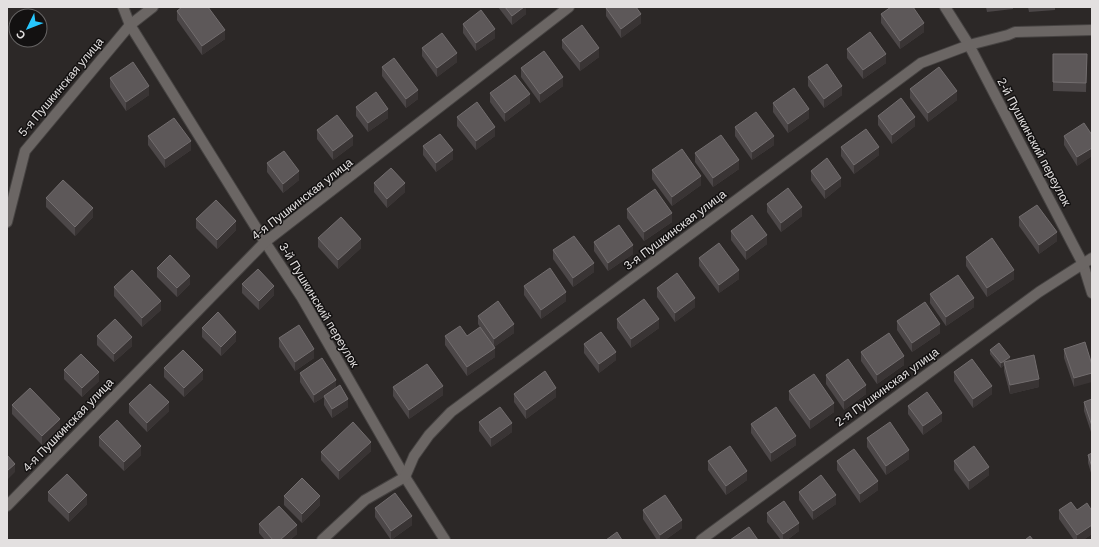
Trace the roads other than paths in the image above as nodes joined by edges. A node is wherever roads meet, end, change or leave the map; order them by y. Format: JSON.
{"nodes":[{"id":1,"x":123,"y":7,"type":"edge"},
{"id":2,"x":153,"y":7,"type":"edge"},
{"id":3,"x":569,"y":7,"type":"edge"},
{"id":4,"x":945,"y":7,"type":"edge"},
{"id":5,"x":130,"y":25,"type":"junction"},
{"id":6,"x":1092,"y":30,"type":"edge"},
{"id":7,"x":969,"y":45,"type":"junction"},
{"id":8,"x":7,"y":222,"type":"edge"},
{"id":9,"x":265,"y":242,"type":"junction"},
{"id":10,"x":1092,"y":258,"type":"edge"},
{"id":11,"x":1083,"y":264,"type":"junction"},
{"id":12,"x":1092,"y":293,"type":"edge"},
{"id":13,"x":405,"y":477,"type":"junction"},
{"id":14,"x":7,"y":506,"type":"edge"},
{"id":15,"x":322,"y":540,"type":"edge"},
{"id":16,"x":444,"y":540,"type":"edge"},
{"id":17,"x":700,"y":540,"type":"edge"}],
"edges":[{"from":1,"to":5,"type":"street","name":"3-й Пушкинский переулок"},
{"from":2,"to":5,"type":"street","name":"5-я Пушкинская улица"},
{"from":3,"to":9,"type":"street","name":"4-я Пушкинская улица"},
{"from":4,"to":7,"type":"street","name":"2-й Пушкинский переулок"},
{"from":5,"to":8,"type":"street","name":"5-я Пушкинская улица"},
{"from":5,"to":9,"type":"street","name":"3-й Пушкинский переулок"},
{"from":6,"to":7,"type":"street","name":"3-я Пушкинская улица"},
{"from":7,"to":11,"type":"street","name":"2-й Пушкинский переулок"},
{"from":7,"to":13,"type":"street","name":"3-я Пушкинская улица"},
{"from":9,"to":13,"type":"street","name":"3-й Пушкинский переулок"},
{"from":9,"to":14,"type":"street","name":"4-я Пушкинская улица"},
{"from":10,"to":11,"type":"street","name":"2-я Пушкинская улица"},
{"from":11,"to":12,"type":"street","name":"2-й Пушкинский переулок"},
{"from":11,"to":17,"type":"street","name":"2-я Пушкинская улица"},
{"from":13,"to":15,"type":"street"},
{"from":13,"to":16,"type":"street","name":"3-й Пушкинский переулок"}]}
